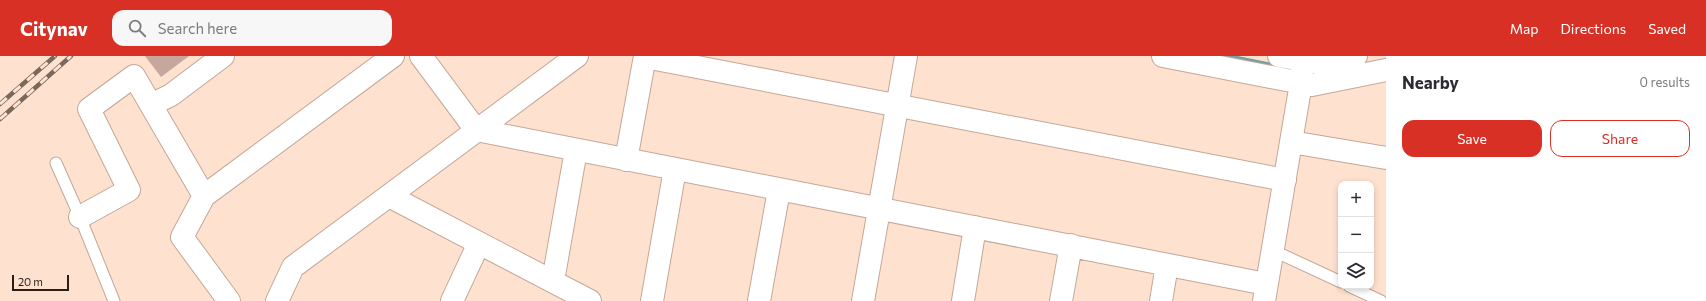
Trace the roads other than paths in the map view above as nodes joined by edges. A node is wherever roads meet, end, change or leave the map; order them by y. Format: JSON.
{"nodes":[{"id":1,"x":224,"y":56,"type":"edge"},
{"id":2,"x":392,"y":56,"type":"edge"},
{"id":3,"x":421,"y":56,"type":"edge"},
{"id":4,"x":577,"y":56,"type":"edge"},
{"id":5,"x":906,"y":56,"type":"edge"},
{"id":6,"x":1163,"y":56,"type":"edge"},
{"id":7,"x":1279,"y":56,"type":"edge"},
{"id":8,"x":1356,"y":56,"type":"edge"},
{"id":9,"x":645,"y":57,"type":"edge"},
{"id":10,"x":1192,"y":59,"type":"edge"},
{"id":11,"x":1302,"y":68,"type":"edge"},
{"id":12,"x":1386,"y":70,"type":"edge"},
{"id":13,"x":151,"y":105,"type":"junction"},
{"id":14,"x":897,"y":106,"type":"junction"},
{"id":15,"x":476,"y":130,"type":"junction"},
{"id":16,"x":1291,"y":142,"type":"junction"},
{"id":17,"x":576,"y":150,"type":"junction"},
{"id":18,"x":1386,"y":158,"type":"edge"},
{"id":19,"x":626,"y":160,"type":"junction"},
{"id":20,"x":56,"y":163,"type":"dead end"},
{"id":21,"x":675,"y":169,"type":"junction"},
{"id":22,"x":1284,"y":180,"type":"junction"},
{"id":23,"x":779,"y":190,"type":"junction"},
{"id":24,"x":204,"y":196,"type":"junction"},
{"id":25,"x":389,"y":196,"type":"junction"},
{"id":26,"x":879,"y":210,"type":"junction"},
{"id":27,"x":80,"y":217,"type":"junction"},
{"id":28,"x":976,"y":227,"type":"junction"},
{"id":29,"x":479,"y":243,"type":"junction"},
{"id":30,"x":1071,"y":246,"type":"junction"},
{"id":31,"x":1272,"y":250,"type":"junction"},
{"id":32,"x":1167,"y":265,"type":"junction"},
{"id":33,"x":1338,"y":281,"type":"edge"},
{"id":34,"x":553,"y":282,"type":"junction"},
{"id":35,"x":1355,"y":289,"type":"edge"},
{"id":36,"x":1265,"y":293,"type":"edge"},
{"id":37,"x":114,"y":301,"type":"edge"},
{"id":38,"x":230,"y":301,"type":"edge"},
{"id":39,"x":277,"y":301,"type":"edge"},
{"id":40,"x":452,"y":301,"type":"edge"},
{"id":41,"x":590,"y":301,"type":"edge"},
{"id":42,"x":652,"y":301,"type":"edge"},
{"id":43,"x":759,"y":301,"type":"edge"},
{"id":44,"x":863,"y":301,"type":"edge"},
{"id":45,"x":963,"y":301,"type":"edge"},
{"id":46,"x":1061,"y":301,"type":"edge"},
{"id":47,"x":1160,"y":301,"type":"edge"},
{"id":48,"x":1381,"y":301,"type":"edge"}],
"edges":[{"from":1,"to":13,"type":"street"},
{"from":2,"to":24,"type":"street"},
{"from":3,"to":15,"type":"street"},
{"from":4,"to":15,"type":"street"},
{"from":5,"to":14,"type":"street"},
{"from":6,"to":10,"type":"street"},
{"from":7,"to":11,"type":"street"},
{"from":8,"to":11,"type":"street"},
{"from":9,"to":14,"type":"street"},
{"from":9,"to":19,"type":"street"},
{"from":10,"to":11,"type":"street"},
{"from":11,"to":12,"type":"street"},
{"from":11,"to":16,"type":"street"},
{"from":13,"to":24,"type":"street"},
{"from":13,"to":27,"type":"street"},
{"from":14,"to":22,"type":"street"},
{"from":14,"to":26,"type":"street"},
{"from":15,"to":17,"type":"street"},
{"from":15,"to":25,"type":"street"},
{"from":16,"to":18,"type":"street"},
{"from":16,"to":22,"type":"street"},
{"from":17,"to":19,"type":"street"},
{"from":17,"to":34,"type":"street"},
{"from":19,"to":21,"type":"street"},
{"from":20,"to":27,"type":"lane"},
{"from":21,"to":23,"type":"street"},
{"from":21,"to":42,"type":"street"},
{"from":22,"to":31,"type":"street"},
{"from":23,"to":26,"type":"street"},
{"from":23,"to":43,"type":"street"},
{"from":24,"to":38,"type":"street"},
{"from":25,"to":29,"type":"street"},
{"from":25,"to":39,"type":"street"},
{"from":26,"to":28,"type":"street"},
{"from":26,"to":44,"type":"street"},
{"from":27,"to":37,"type":"lane"},
{"from":28,"to":30,"type":"street"},
{"from":28,"to":45,"type":"street"},
{"from":29,"to":34,"type":"street"},
{"from":29,"to":40,"type":"street"},
{"from":30,"to":32,"type":"street"},
{"from":30,"to":46,"type":"street"},
{"from":31,"to":33,"type":"lane"},
{"from":31,"to":36,"type":"street"},
{"from":32,"to":36,"type":"street"},
{"from":32,"to":47,"type":"street"},
{"from":34,"to":41,"type":"street"},
{"from":35,"to":48,"type":"lane"}]}
